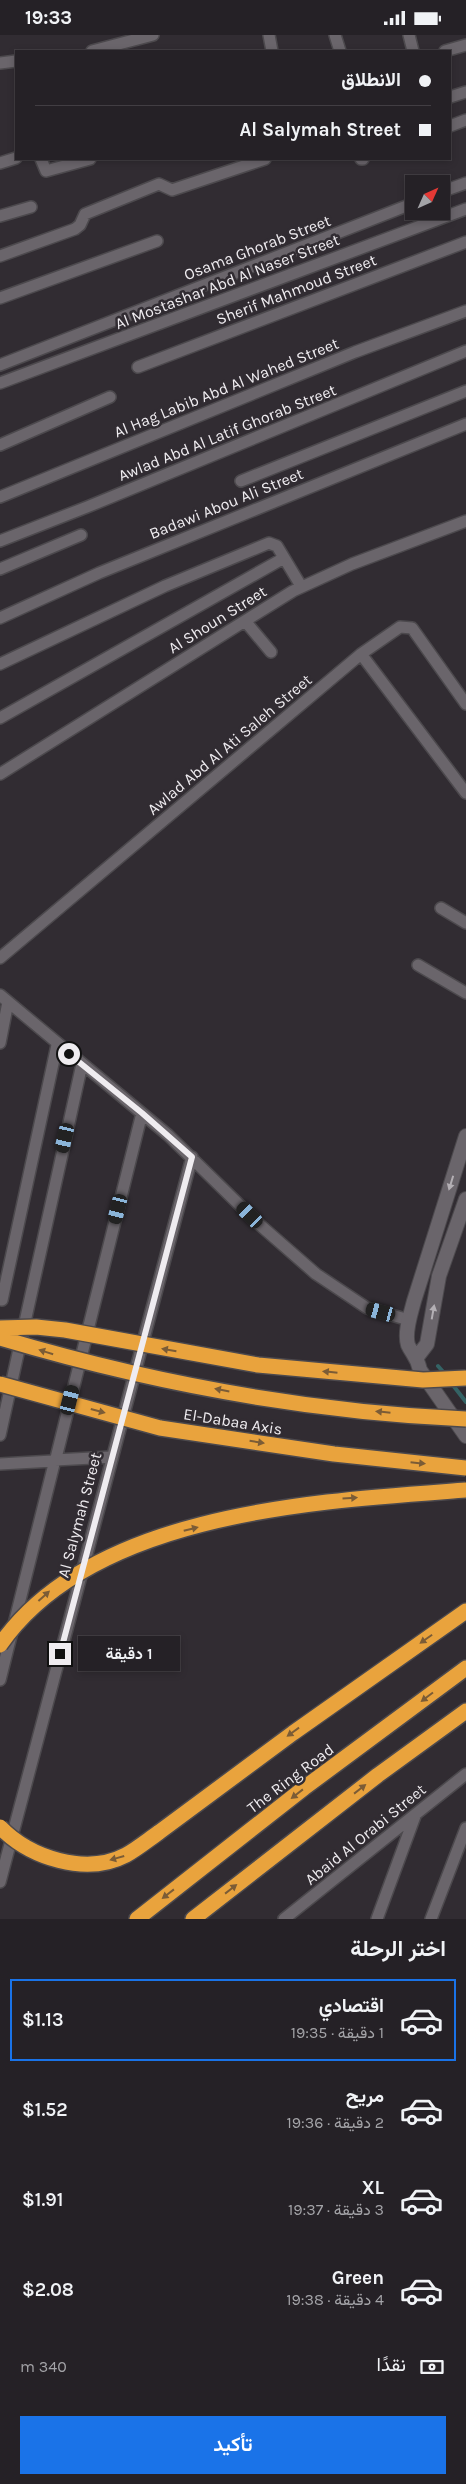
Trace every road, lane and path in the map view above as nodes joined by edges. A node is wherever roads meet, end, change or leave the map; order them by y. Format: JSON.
{"nodes":[{"id":1,"x":153,"y":35,"type":"edge"},
{"id":2,"x":269,"y":35,"type":"edge"},
{"id":3,"x":335,"y":35,"type":"edge"},
{"id":4,"x":409,"y":35,"type":"edge"},
{"id":5,"x":466,"y":45,"type":"edge"},
{"id":6,"x":96,"y":50,"type":"edge"},
{"id":7,"x":272,"y":50,"type":"edge"},
{"id":8,"x":340,"y":50,"type":"edge"},
{"id":9,"x":413,"y":50,"type":"edge"},
{"id":10,"x":448,"y":50,"type":"edge"},
{"id":11,"x":15,"y":61,"type":"edge"},
{"id":12,"x":0,"y":63,"type":"edge"},
{"id":13,"x":466,"y":92,"type":"edge"},
{"id":14,"x":451,"y":97,"type":"edge"},
{"id":15,"x":466,"y":119,"type":"edge"},
{"id":16,"x":451,"y":126,"type":"edge"},
{"id":17,"x":15,"y":158,"type":"edge"},
{"id":18,"x":41,"y":160,"type":"edge"},
{"id":19,"x":86,"y":160,"type":"edge"},
{"id":20,"x":262,"y":160,"type":"edge"},
{"id":21,"x":0,"y":163,"type":"edge"},
{"id":22,"x":466,"y":183,"type":"edge"},
{"id":23,"x":450,"y":189,"type":"edge"},
{"id":24,"x":31,"y":207,"type":"dead end"},
{"id":25,"x":405,"y":207,"type":"edge"},
{"id":26,"x":466,"y":209,"type":"edge"},
{"id":27,"x":0,"y":216,"type":"edge"},
{"id":28,"x":157,"y":241,"type":"dead end"},
{"id":29,"x":466,"y":242,"type":"edge"},
{"id":30,"x":0,"y":257,"type":"edge"},
{"id":31,"x":0,"y":298,"type":"edge"},
{"id":32,"x":466,"y":311,"type":"edge"},
{"id":33,"x":466,"y":351,"type":"edge"},
{"id":34,"x":0,"y":365,"type":"edge"},
{"id":35,"x":138,"y":367,"type":"dead end"},
{"id":36,"x":0,"y":383,"type":"edge"},
{"id":37,"x":466,"y":391,"type":"edge"},
{"id":38,"x":110,"y":397,"type":"dead end"},
{"id":39,"x":466,"y":424,"type":"edge"},
{"id":40,"x":0,"y":445,"type":"edge"},
{"id":41,"x":241,"y":481,"type":"dead end"},
{"id":42,"x":0,"y":497,"type":"edge"},
{"id":43,"x":466,"y":521,"type":"edge"},
{"id":44,"x":81,"y":535,"type":"dead end"},
{"id":45,"x":0,"y":541,"type":"edge"},
{"id":46,"x":284,"y":558,"type":"junction"},
{"id":47,"x":0,"y":569,"type":"edge"},
{"id":48,"x":301,"y":586,"type":"junction"},
{"id":49,"x":0,"y":618,"type":"edge"},
{"id":50,"x":244,"y":621,"type":"junction"},
{"id":51,"x":271,"y":652,"type":"dead end"},
{"id":52,"x":361,"y":654,"type":"junction"},
{"id":53,"x":0,"y":664,"type":"edge"},
{"id":54,"x":466,"y":704,"type":"edge"},
{"id":55,"x":0,"y":718,"type":"edge"},
{"id":56,"x":0,"y":774,"type":"edge"},
{"id":57,"x":466,"y":793,"type":"edge"},
{"id":58,"x":441,"y":908,"type":"dead end"},
{"id":59,"x":466,"y":923,"type":"edge"},
{"id":60,"x":0,"y":958,"type":"edge"},
{"id":61,"x":418,"y":965,"type":"dead end"},
{"id":62,"x":466,"y":993,"type":"edge"},
{"id":63,"x":4,"y":998,"type":"edge"},
{"id":64,"x":0,"y":1043,"type":"edge"},
{"id":65,"x":57,"y":1045,"type":"junction"},
{"id":66,"x":82,"y":1064,"type":"junction"},
{"id":67,"x":142,"y":1113,"type":"junction"},
{"id":68,"x":466,"y":1136,"type":"edge"},
{"id":69,"x":192,"y":1157,"type":"junction"},
{"id":70,"x":466,"y":1199,"type":"edge"},
{"id":71,"x":2,"y":1300,"type":"dead end"},
{"id":72,"x":409,"y":1320,"type":"junction"},
{"id":73,"x":0,"y":1328,"type":"edge"},
{"id":74,"x":0,"y":1338,"type":"edge"},
{"id":75,"x":417,"y":1357,"type":"junction"},
{"id":76,"x":466,"y":1378,"type":"edge"},
{"id":77,"x":0,"y":1384,"type":"edge"},
{"id":78,"x":466,"y":1409,"type":"edge"},
{"id":79,"x":463,"y":1427,"type":"edge"},
{"id":80,"x":0,"y":1435,"type":"edge"},
{"id":81,"x":111,"y":1457,"type":"junction"},
{"id":82,"x":55,"y":1460,"type":"junction"},
{"id":83,"x":0,"y":1464,"type":"edge"},
{"id":84,"x":466,"y":1468,"type":"edge"},
{"id":85,"x":466,"y":1491,"type":"edge"},
{"id":86,"x":466,"y":1611,"type":"edge"},
{"id":87,"x":0,"y":1645,"type":"edge"},
{"id":88,"x":466,"y":1668,"type":"edge"},
{"id":89,"x":0,"y":1679,"type":"edge"},
{"id":90,"x":466,"y":1711,"type":"edge"},
{"id":91,"x":466,"y":1774,"type":"edge"},
{"id":92,"x":416,"y":1814,"type":"junction"},
{"id":93,"x":0,"y":1827,"type":"edge"},
{"id":94,"x":466,"y":1828,"type":"edge"},
{"id":95,"x":0,"y":1882,"type":"edge"},
{"id":96,"x":288,"y":1918,"type":"edge"},
{"id":97,"x":136,"y":1919,"type":"edge"},
{"id":98,"x":193,"y":1919,"type":"edge"},
{"id":99,"x":377,"y":1919,"type":"edge"},
{"id":100,"x":431,"y":1919,"type":"edge"}],
"edges":[{"from":1,"to":6,"type":"street"},
{"from":2,"to":7,"type":"street"},
{"from":3,"to":8,"type":"street"},
{"from":4,"to":9,"type":"street"},
{"from":5,"to":10,"type":"street"},
{"from":11,"to":12,"type":"street"},
{"from":13,"to":14,"type":"street"},
{"from":15,"to":16,"type":"street"},
{"from":17,"to":21,"type":"street"},
{"from":18,"to":19,"type":"street"},
{"from":20,"to":30,"type":"street"},
{"from":22,"to":23,"type":"street"},
{"from":24,"to":27,"type":"street"},
{"from":25,"to":34,"type":"street","name":"Osama Ghorab Street"},
{"from":26,"to":36,"type":"street","name":"Al Mostashar Abd Al Naser Street"},
{"from":28,"to":31,"type":"street"},
{"from":29,"to":35,"type":"street","name":"Sherif Mahmoud Street"},
{"from":32,"to":42,"type":"street","name":"Al Hag Labib Abd Al Wahed Street"},
{"from":33,"to":45,"type":"street","name":"Awlad Abd Al Latif Ghorab Street"},
{"from":37,"to":41,"type":"street","name":"Badawi Abou Ali Street"},
{"from":38,"to":40,"type":"street"},
{"from":39,"to":49,"type":"street","name":"Badawi Abou Ali Street"},
{"from":43,"to":48,"type":"street","name":"Al Shoun Street"},
{"from":44,"to":47,"type":"street"},
{"from":46,"to":48,"type":"street"},
{"from":46,"to":53,"type":"street"},
{"from":46,"to":55,"type":"street"},
{"from":48,"to":50,"type":"street","name":"Al Shoun Street"},
{"from":50,"to":51,"type":"street"},
{"from":50,"to":56,"type":"street","name":"Al Shoun Street"},
{"from":52,"to":54,"type":"street","name":"Awlad Abd Al Ati Saleh Street"},
{"from":52,"to":57,"type":"street"},
{"from":52,"to":60,"type":"street","name":"Awlad Abd Al Ati Saleh Street"},
{"from":58,"to":59,"type":"street"},
{"from":61,"to":62,"type":"street"},
{"from":63,"to":64,"type":"street"},
{"from":63,"to":65,"type":"street"},
{"from":65,"to":66,"type":"street"},
{"from":65,"to":71,"type":"street"},
{"from":66,"to":67,"type":"street"},
{"from":66,"to":80,"type":"street"},
{"from":67,"to":69,"type":"street"},
{"from":67,"to":82,"type":"street"},
{"from":68,"to":72,"type":"main road","one_way":true},
{"from":69,"to":72,"type":"street"},
{"from":69,"to":81,"type":"street","name":"Al Salymah Street"},
{"from":75,"to":70,"type":"main road","one_way":true},
{"from":72,"to":75,"type":"main road"},
{"from":76,"to":73,"type":"highway","one_way":true,"bridge":true},
{"from":79,"to":74,"type":"highway","name":"El-Dabaa Axis","one_way":true,"bridge":true},
{"from":75,"to":79,"type":"main road"},
{"from":77,"to":84,"type":"highway","name":"El-Dabaa Axis","one_way":true,"bridge":true},
{"from":78,"to":79,"type":"street"},
{"from":81,"to":82,"type":"street"},
{"from":81,"to":95,"type":"street","name":"Al Salymah Street"},
{"from":82,"to":83,"type":"street"},
{"from":82,"to":89,"type":"street"},
{"from":87,"to":85,"type":"highway","one_way":true,"bridge":true},
{"from":86,"to":93,"type":"highway","one_way":true,"bridge":true},
{"from":88,"to":97,"type":"highway","name":"The Ring Road","one_way":true},
{"from":98,"to":90,"type":"highway","one_way":true},
{"from":91,"to":92,"type":"street","name":"Abaid Al Orabi Street"},
{"from":92,"to":96,"type":"street","name":"Abaid Al Orabi Street"},
{"from":92,"to":99,"type":"street"},
{"from":94,"to":100,"type":"street"}]}
